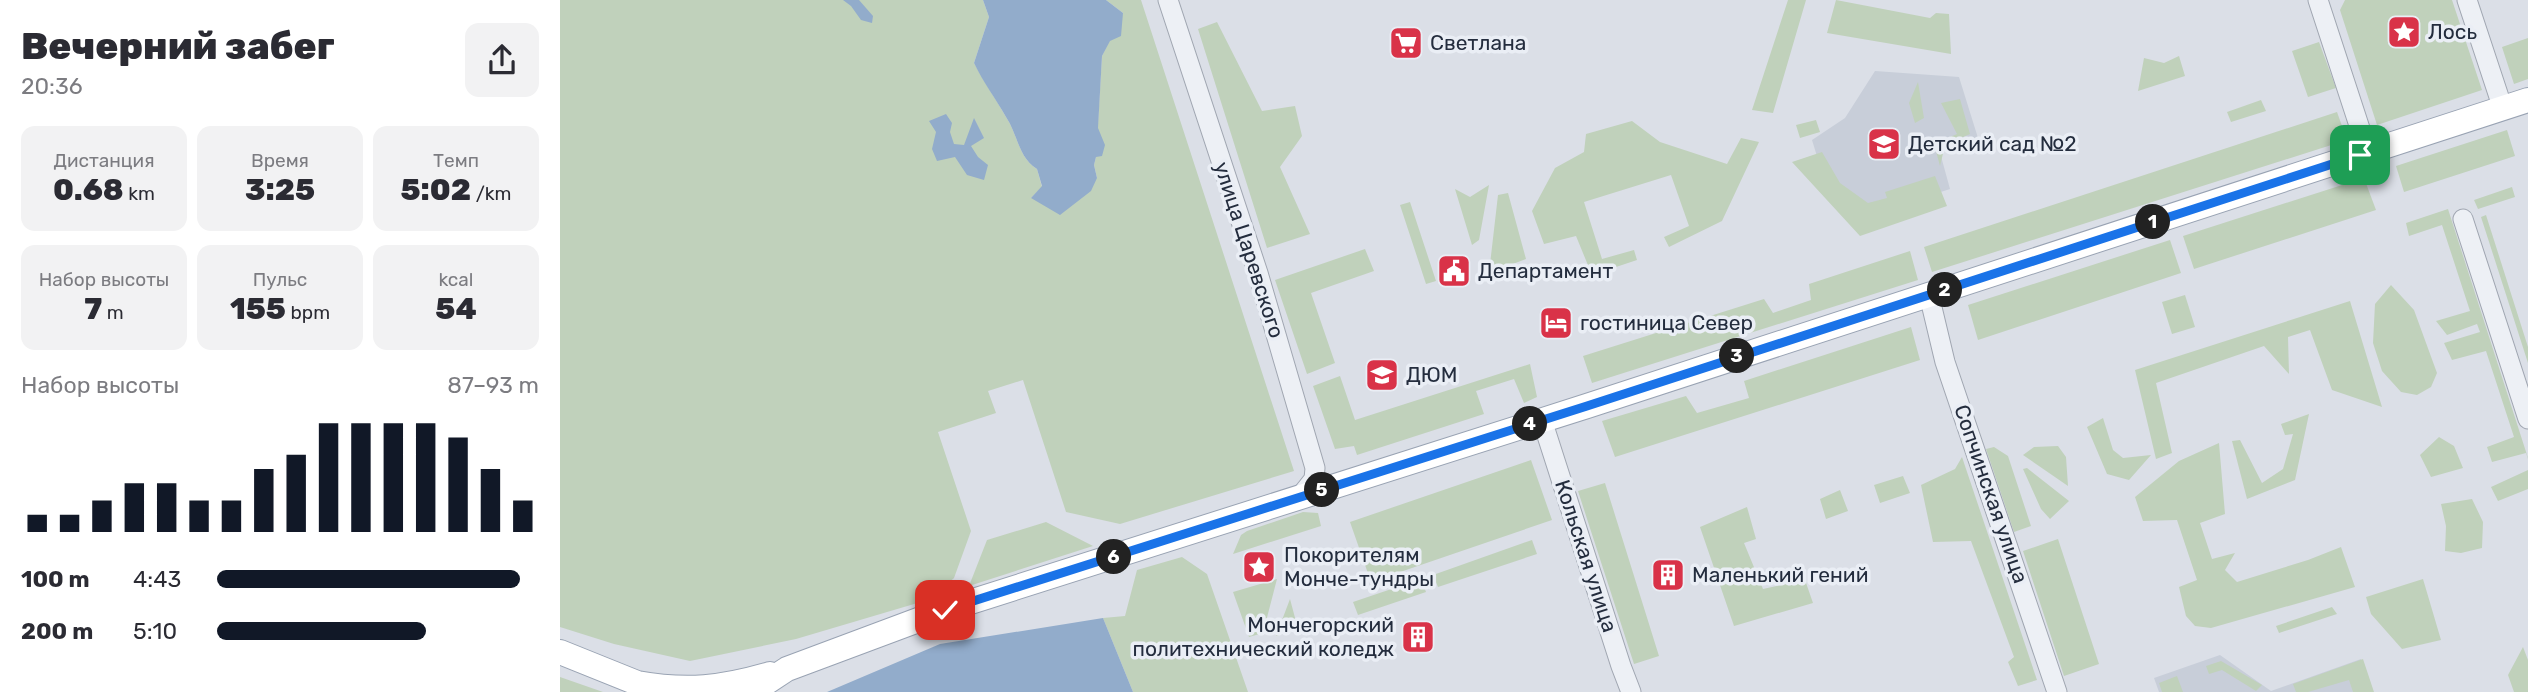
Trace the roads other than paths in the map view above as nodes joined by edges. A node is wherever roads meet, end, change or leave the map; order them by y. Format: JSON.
{"nodes":[{"id":1,"x":1168,"y":0,"type":"edge"},
{"id":2,"x":2467,"y":0,"type":"edge"},
{"id":3,"x":2323,"y":5,"type":"edge"},
{"id":4,"x":2528,"y":100,"type":"edge"},
{"id":5,"x":2503,"y":109,"type":"junction"},
{"id":6,"x":2368,"y":153,"type":"junction"},
{"id":7,"x":2463,"y":219,"type":"dead end"},
{"id":8,"x":1929,"y":295,"type":"junction"},
{"id":9,"x":1542,"y":419,"type":"junction"},
{"id":10,"x":2528,"y":419,"type":"edge"},
{"id":11,"x":1315,"y":468,"type":"junction"},
{"id":12,"x":1349,"y":482,"type":"junction"},
{"id":13,"x":1299,"y":498,"type":"junction"},
{"id":14,"x":560,"y":652,"type":"edge"},
{"id":15,"x":787,"y":669,"type":"junction"},
{"id":16,"x":642,"y":688,"type":"edge"},
{"id":17,"x":752,"y":692,"type":"edge"},
{"id":18,"x":1632,"y":692,"type":"edge"},
{"id":19,"x":2057,"y":692,"type":"edge"}],
"edges":[{"from":1,"to":11,"type":"street","name":"улица Царевского"},
{"from":2,"to":5,"type":"street"},
{"from":3,"to":6,"type":"street"},
{"from":4,"to":5,"type":"main road"},
{"from":5,"to":6,"type":"main road"},
{"from":6,"to":8,"type":"main road"},
{"from":7,"to":10,"type":"street"},
{"from":8,"to":9,"type":"main road"},
{"from":8,"to":19,"type":"street","name":"Сопчинская улица"},
{"from":9,"to":12,"type":"main road"},
{"from":9,"to":18,"type":"street","name":"Кольская улица"},
{"from":11,"to":12,"type":"street"},
{"from":11,"to":13,"type":"street"},
{"from":12,"to":13,"type":"main road"},
{"from":13,"to":15,"type":"main road"},
{"from":14,"to":16,"type":"main road"},
{"from":15,"to":16,"type":"main road"},
{"from":15,"to":17,"type":"main road"}]}
